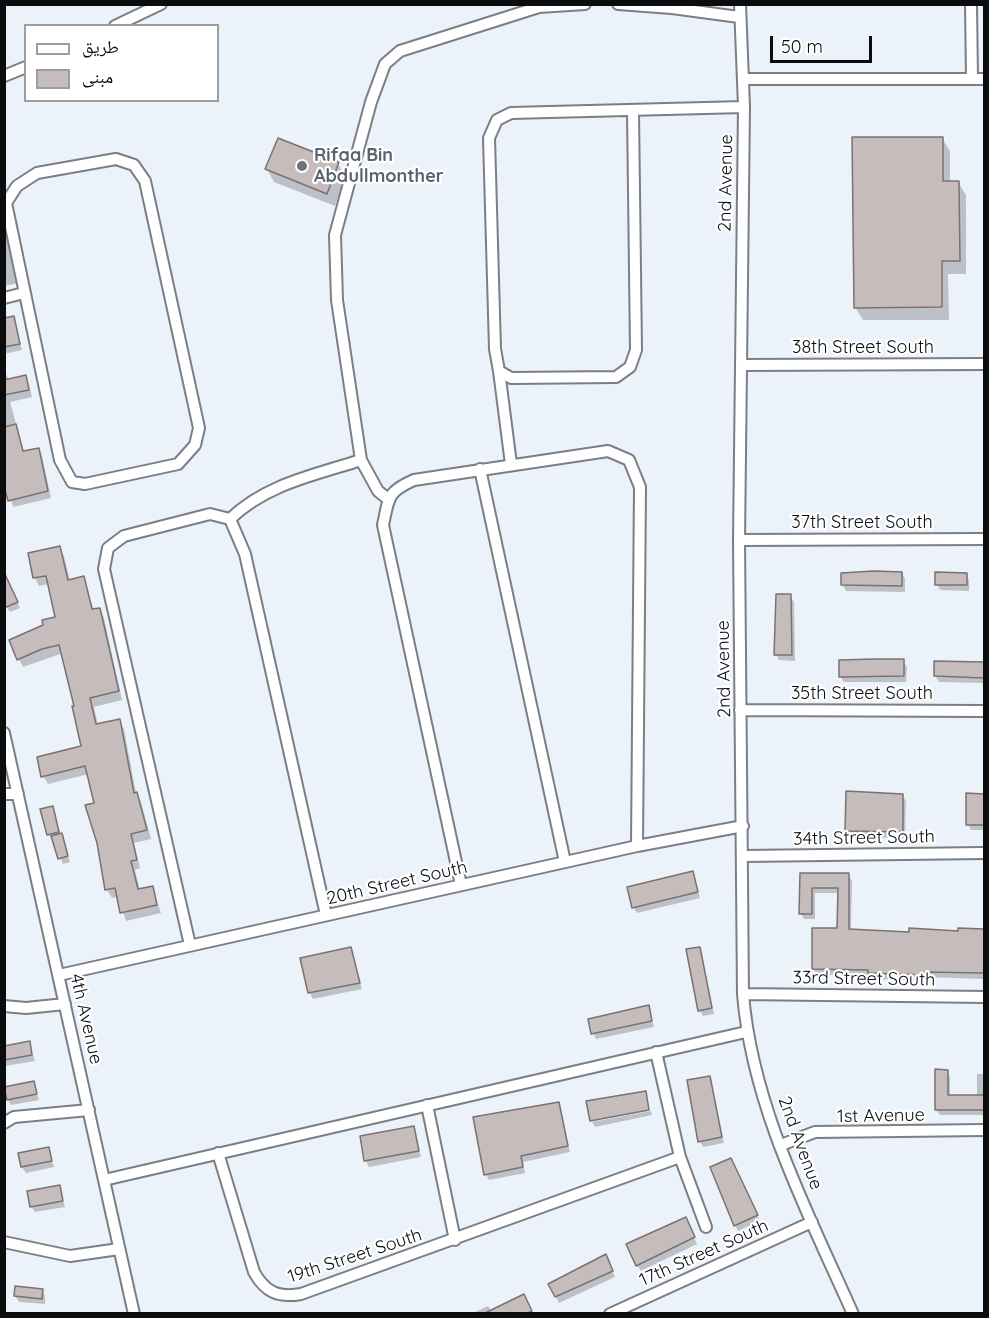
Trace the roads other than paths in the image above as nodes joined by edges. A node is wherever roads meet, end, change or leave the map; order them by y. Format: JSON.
{"nodes":[{"id":1,"x":160,"y":4,"type":"edge"},
{"id":2,"x":585,"y":4,"type":"edge"},
{"id":3,"x":618,"y":4,"type":"edge"},
{"id":4,"x":740,"y":4,"type":"edge"},
{"id":5,"x":971,"y":4,"type":"edge"},
{"id":6,"x":739,"y":17,"type":"junction"},
{"id":7,"x":119,"y":24,"type":"edge"},
{"id":8,"x":24,"y":68,"type":"edge"},
{"id":9,"x":4,"y":76,"type":"edge"},
{"id":10,"x":743,"y":79,"type":"junction"},
{"id":11,"x":972,"y":79,"type":"junction"},
{"id":12,"x":984,"y":79,"type":"edge"},
{"id":13,"x":744,"y":107,"type":"junction"},
{"id":14,"x":633,"y":111,"type":"junction"},
{"id":15,"x":24,"y":293,"type":"junction"},
{"id":16,"x":4,"y":298,"type":"edge"},
{"id":17,"x":984,"y":364,"type":"edge"},
{"id":18,"x":741,"y":365,"type":"junction"},
{"id":19,"x":499,"y":371,"type":"junction"},
{"id":20,"x":362,"y":460,"type":"junction"},
{"id":21,"x":511,"y":464,"type":"junction"},
{"id":22,"x":480,"y":469,"type":"junction"},
{"id":23,"x":388,"y":499,"type":"junction"},
{"id":24,"x":230,"y":519,"type":"junction"},
{"id":25,"x":984,"y":539,"type":"edge"},
{"id":26,"x":739,"y":540,"type":"junction"},
{"id":27,"x":740,"y":710,"type":"junction"},
{"id":28,"x":984,"y":711,"type":"edge"},
{"id":29,"x":4,"y":732,"type":"edge"},
{"id":30,"x":4,"y":794,"type":"edge"},
{"id":31,"x":18,"y":795,"type":"junction"},
{"id":32,"x":743,"y":826,"type":"junction"},
{"id":33,"x":637,"y":846,"type":"junction"},
{"id":34,"x":984,"y":854,"type":"edge"},
{"id":35,"x":744,"y":856,"type":"junction"},
{"id":36,"x":565,"y":862,"type":"junction"},
{"id":37,"x":461,"y":885,"type":"junction"},
{"id":38,"x":326,"y":915,"type":"junction"},
{"id":39,"x":190,"y":945,"type":"junction"},
{"id":40,"x":59,"y":975,"type":"junction"},
{"id":41,"x":743,"y":994,"type":"junction"},
{"id":42,"x":984,"y":997,"type":"edge"},
{"id":43,"x":65,"y":1004,"type":"junction"},
{"id":44,"x":4,"y":1006,"type":"edge"},
{"id":45,"x":746,"y":1032,"type":"junction"},
{"id":46,"x":656,"y":1052,"type":"junction"},
{"id":47,"x":427,"y":1105,"type":"junction"},
{"id":48,"x":89,"y":1110,"type":"junction"},
{"id":49,"x":4,"y":1123,"type":"edge"},
{"id":50,"x":984,"y":1130,"type":"edge"},
{"id":51,"x":781,"y":1145,"type":"junction"},
{"id":52,"x":218,"y":1154,"type":"junction"},
{"id":53,"x":680,"y":1157,"type":"junction"},
{"id":54,"x":104,"y":1180,"type":"junction"},
{"id":55,"x":812,"y":1222,"type":"junction"},
{"id":56,"x":706,"y":1227,"type":"dead end"},
{"id":57,"x":455,"y":1240,"type":"junction"},
{"id":58,"x":4,"y":1242,"type":"edge"},
{"id":59,"x":119,"y":1249,"type":"junction"},
{"id":60,"x":134,"y":1314,"type":"edge"},
{"id":61,"x":609,"y":1314,"type":"edge"},
{"id":62,"x":853,"y":1314,"type":"edge"}],
"edges":[{"from":1,"to":7,"type":"street"},
{"from":2,"to":20,"type":"street"},
{"from":3,"to":6,"type":"street"},
{"from":4,"to":6,"type":"street","name":"2nd Avenue"},
{"from":5,"to":11,"type":"street"},
{"from":6,"to":10,"type":"street","name":"2nd Avenue"},
{"from":8,"to":9,"type":"street"},
{"from":10,"to":11,"type":"street"},
{"from":10,"to":13,"type":"street","name":"2nd Avenue"},
{"from":11,"to":12,"type":"street"},
{"from":13,"to":14,"type":"street"},
{"from":13,"to":18,"type":"street","name":"2nd Avenue"},
{"from":14,"to":19,"type":"street"},
{"from":14,"to":19,"type":"street"},
{"from":15,"to":15,"type":"street"},
{"from":15,"to":16,"type":"street"},
{"from":17,"to":18,"type":"street","name":"38th Street South"},
{"from":18,"to":26,"type":"street","name":"2nd Avenue"},
{"from":19,"to":21,"type":"street"},
{"from":20,"to":23,"type":"street"},
{"from":20,"to":24,"type":"street"},
{"from":21,"to":22,"type":"street"},
{"from":21,"to":33,"type":"street"},
{"from":22,"to":23,"type":"street"},
{"from":22,"to":36,"type":"street"},
{"from":23,"to":37,"type":"street"},
{"from":24,"to":38,"type":"street"},
{"from":24,"to":39,"type":"street"},
{"from":25,"to":26,"type":"street","name":"37th Street South"},
{"from":26,"to":27,"type":"street","name":"2nd Avenue"},
{"from":27,"to":28,"type":"street","name":"35th Street South"},
{"from":27,"to":32,"type":"street","name":"2nd Avenue"},
{"from":29,"to":31,"type":"street","name":"4th Avenue"},
{"from":30,"to":31,"type":"street"},
{"from":31,"to":40,"type":"street","name":"4th Avenue"},
{"from":32,"to":33,"type":"street","name":"20th Street South"},
{"from":32,"to":35,"type":"street","name":"2nd Avenue"},
{"from":33,"to":36,"type":"street","name":"20th Street South"},
{"from":34,"to":35,"type":"street","name":"34th Street South"},
{"from":35,"to":41,"type":"street","name":"2nd Avenue"},
{"from":36,"to":37,"type":"street","name":"20th Street South"},
{"from":37,"to":38,"type":"street","name":"20th Street South"},
{"from":38,"to":39,"type":"street","name":"20th Street South"},
{"from":39,"to":40,"type":"street","name":"20th Street South"},
{"from":40,"to":43,"type":"street","name":"4th Avenue"},
{"from":41,"to":42,"type":"street","name":"33rd Street South"},
{"from":41,"to":45,"type":"street","name":"2nd Avenue"},
{"from":43,"to":44,"type":"street"},
{"from":43,"to":48,"type":"street","name":"4th Avenue"},
{"from":45,"to":46,"type":"street"},
{"from":45,"to":51,"type":"street","name":"2nd Avenue"},
{"from":46,"to":47,"type":"street"},
{"from":46,"to":53,"type":"street"},
{"from":47,"to":52,"type":"street"},
{"from":47,"to":57,"type":"street"},
{"from":48,"to":49,"type":"street"},
{"from":48,"to":54,"type":"street","name":"4th Avenue"},
{"from":50,"to":51,"type":"street","name":"1st Avenue"},
{"from":51,"to":55,"type":"street","name":"2nd Avenue"},
{"from":52,"to":54,"type":"street"},
{"from":52,"to":57,"type":"street","name":"19th Street South"},
{"from":53,"to":56,"type":"street"},
{"from":53,"to":57,"type":"street","name":"19th Street South"},
{"from":54,"to":59,"type":"street","name":"4th Avenue"},
{"from":55,"to":61,"type":"street","name":"17th Street South"},
{"from":55,"to":62,"type":"street","name":"2nd Avenue"},
{"from":58,"to":59,"type":"street"},
{"from":59,"to":60,"type":"street","name":"4th Avenue"}]}
